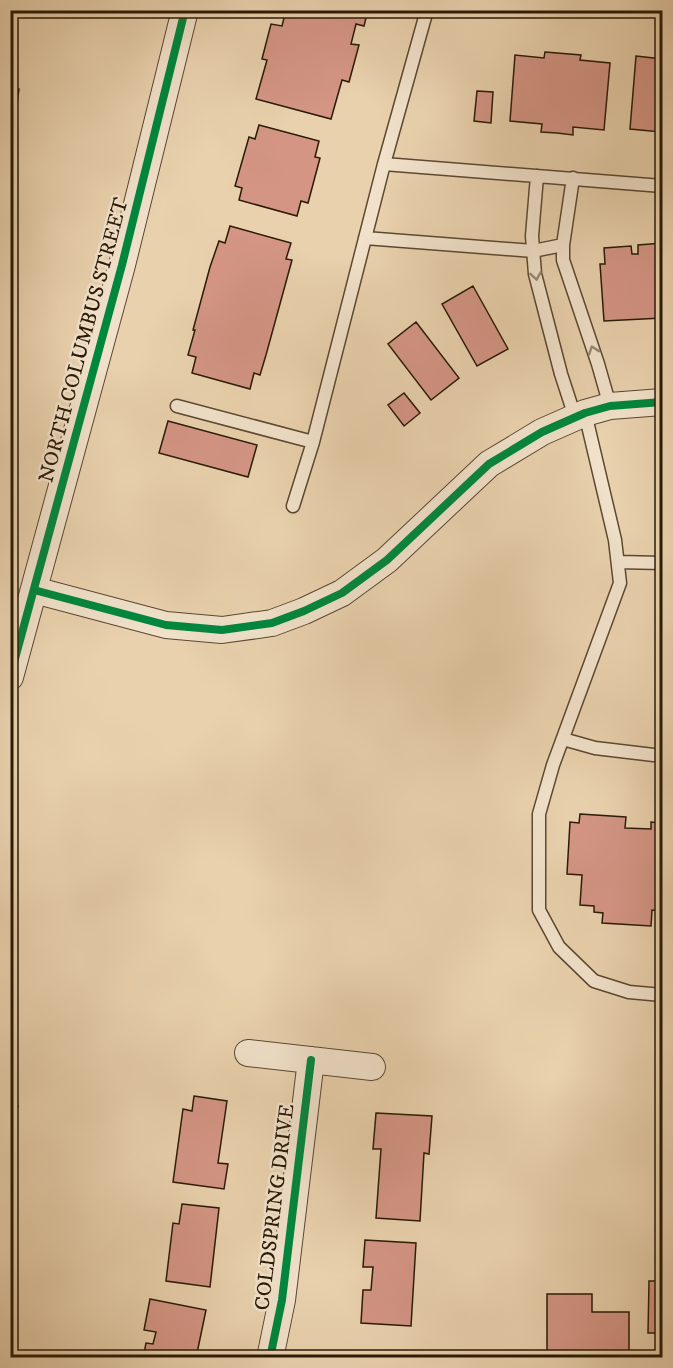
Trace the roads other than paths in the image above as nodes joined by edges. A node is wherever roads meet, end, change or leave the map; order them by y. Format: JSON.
{"nodes":[{"id":1,"x":185,"y":10,"type":"edge"},
{"id":2,"x":427,"y":10,"type":"edge"},
{"id":3,"x":384,"y":164,"type":"junction"},
{"id":4,"x":537,"y":176,"type":"junction"},
{"id":5,"x":573,"y":178,"type":"junction"},
{"id":6,"x":663,"y":186,"type":"edge"},
{"id":7,"x":365,"y":238,"type":"junction"},
{"id":8,"x":563,"y":245,"type":"junction"},
{"id":9,"x":533,"y":252,"type":"junction"},
{"id":10,"x":663,"y":402,"type":"edge"},
{"id":11,"x":177,"y":406,"type":"dead end"},
{"id":12,"x":610,"y":406,"type":"junction"},
{"id":13,"x":580,"y":415,"type":"junction"},
{"id":14,"x":313,"y":442,"type":"junction"},
{"id":15,"x":293,"y":506,"type":"dead end"},
{"id":16,"x":618,"y":562,"type":"junction"},
{"id":17,"x":663,"y":562,"type":"edge"},
{"id":18,"x":34,"y":590,"type":"junction"},
{"id":19,"x":10,"y":677,"type":"edge"},
{"id":20,"x":563,"y":739,"type":"junction"},
{"id":21,"x":663,"y":756,"type":"edge"},
{"id":22,"x":663,"y":995,"type":"edge"},
{"id":23,"x":248,"y":1053,"type":"dead end"},
{"id":24,"x":311,"y":1060,"type":"junction"},
{"id":25,"x":372,"y":1067,"type":"dead end"},
{"id":26,"x":270,"y":1358,"type":"edge"}],
"edges":[{"from":1,"to":18,"type":"street","name":"NORTH COLUMBUS STREET"},
{"from":2,"to":3,"type":"lane"},
{"from":3,"to":4,"type":"lane"},
{"from":3,"to":7,"type":"lane"},
{"from":4,"to":5,"type":"lane"},
{"from":4,"to":9,"type":"lane"},
{"from":5,"to":6,"type":"lane"},
{"from":5,"to":8,"type":"lane"},
{"from":7,"to":9,"type":"lane"},
{"from":7,"to":14,"type":"lane"},
{"from":8,"to":9,"type":"lane"},
{"from":12,"to":8,"type":"lane","one_way":true},
{"from":9,"to":13,"type":"lane","one_way":true},
{"from":10,"to":12,"type":"street"},
{"from":11,"to":14,"type":"lane"},
{"from":12,"to":13,"type":"street"},
{"from":13,"to":16,"type":"lane"},
{"from":13,"to":18,"type":"street"},
{"from":14,"to":15,"type":"lane"},
{"from":16,"to":17,"type":"lane"},
{"from":16,"to":20,"type":"lane"},
{"from":18,"to":19,"type":"street","name":"NORTH COLUMBUS STREET"},
{"from":20,"to":21,"type":"lane"},
{"from":20,"to":22,"type":"lane"},
{"from":23,"to":24,"type":"street"},
{"from":24,"to":25,"type":"street"},
{"from":24,"to":26,"type":"street","name":"COLDSPRING DRIVE"}]}
